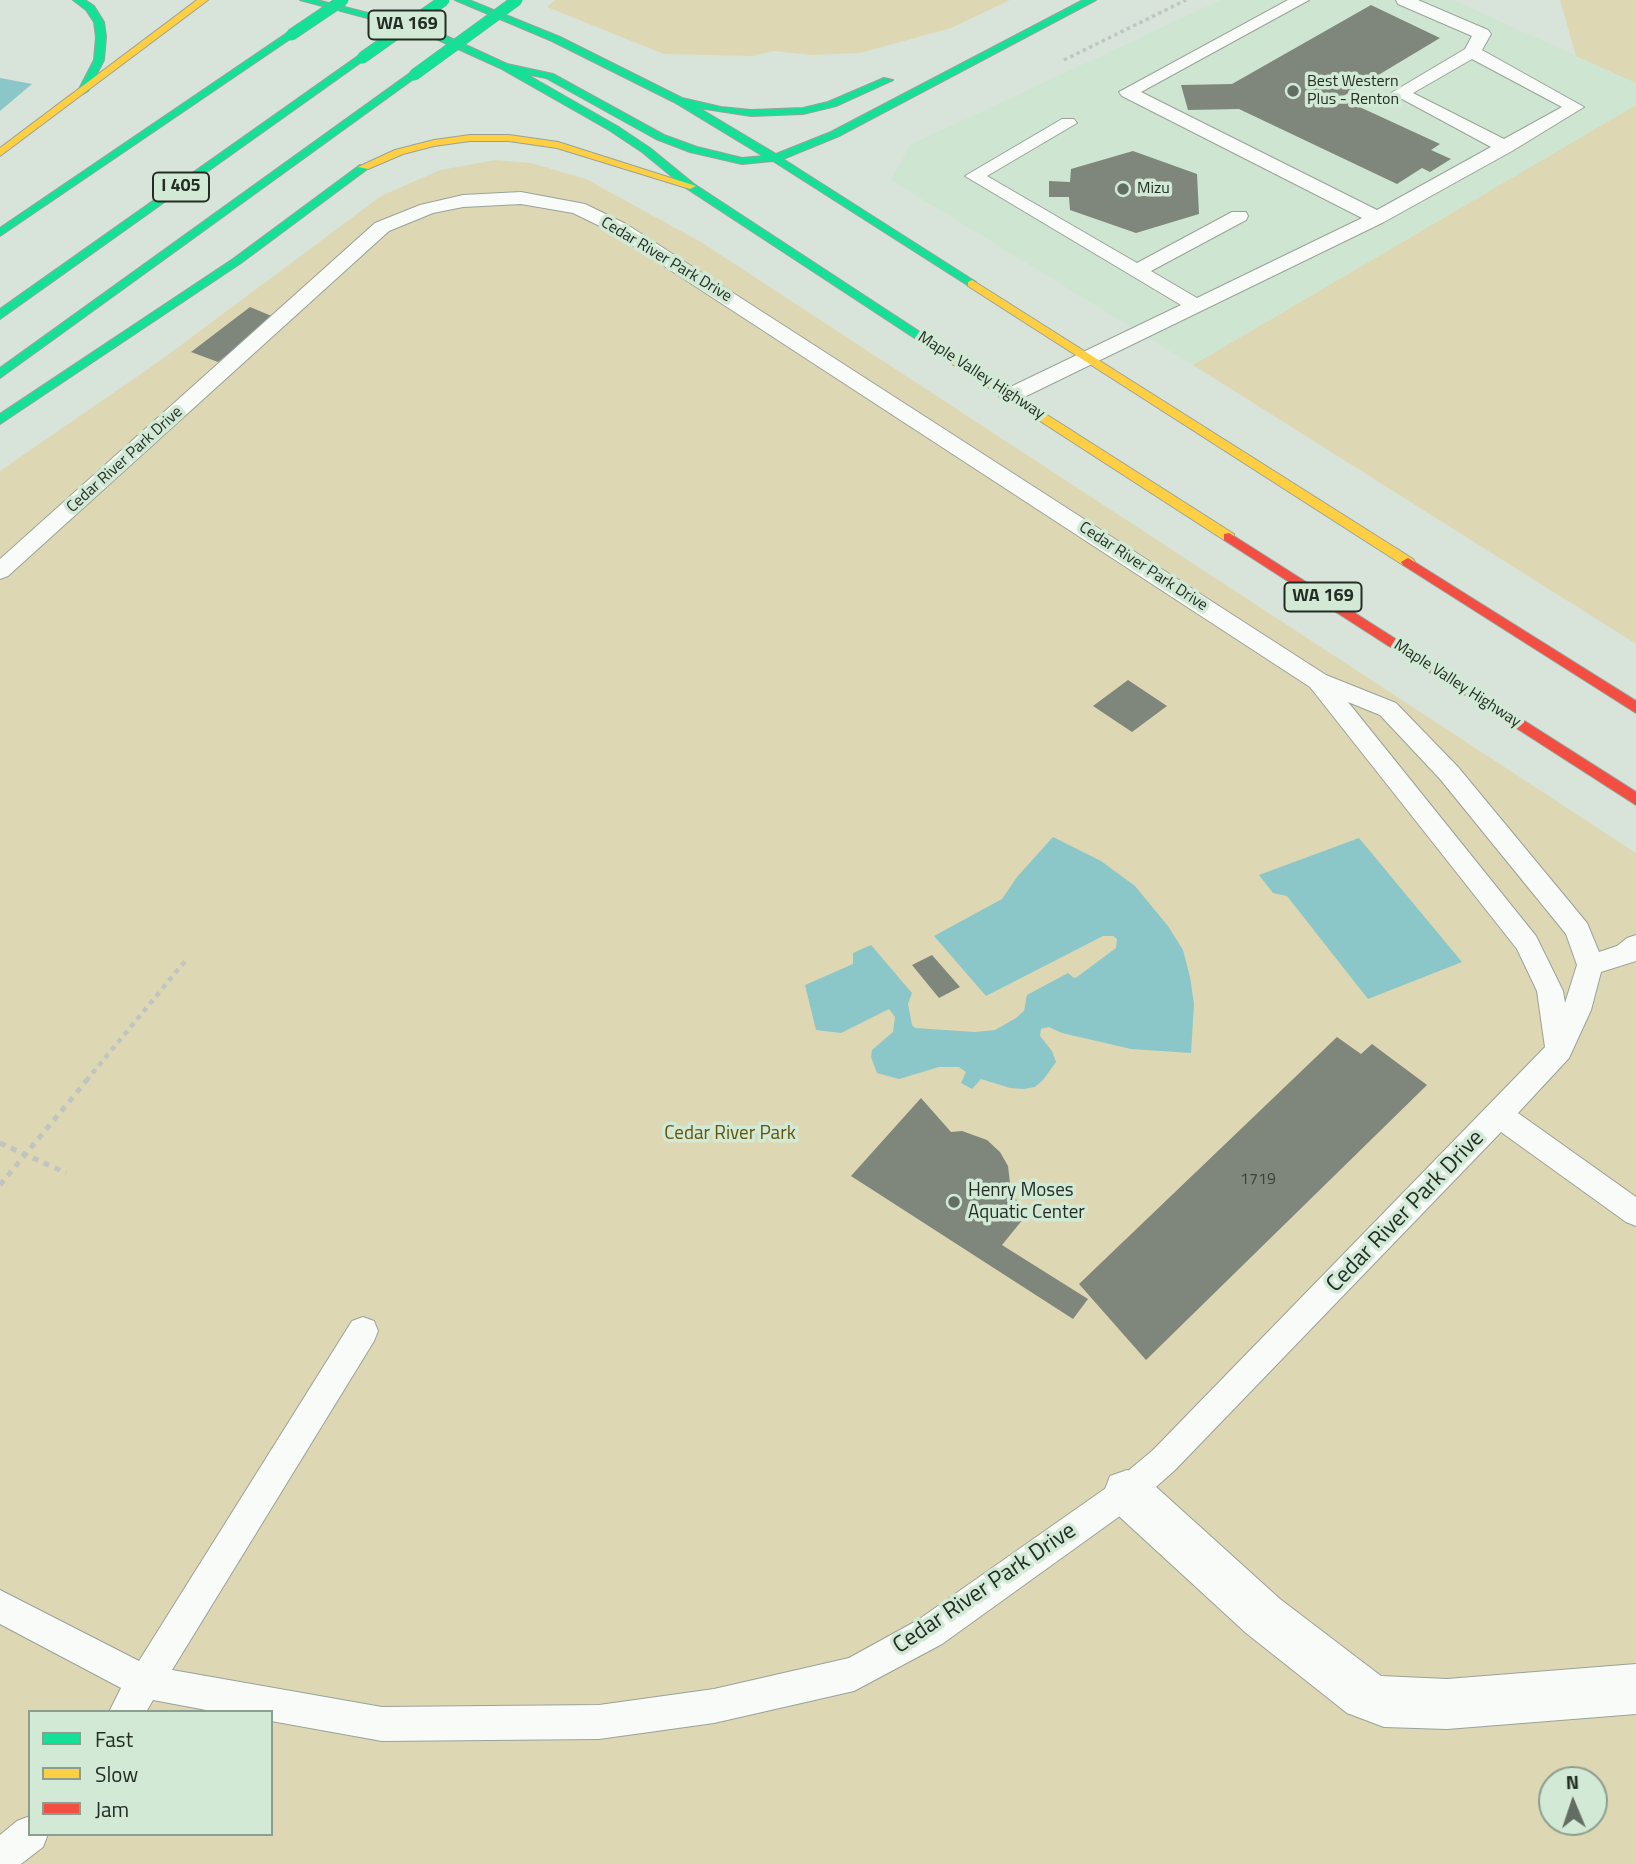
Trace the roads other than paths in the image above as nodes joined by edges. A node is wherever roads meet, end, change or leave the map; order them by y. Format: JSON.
{"nodes":[{"id":1,"x":78,"y":0,"type":"edge"},
{"id":2,"x":203,"y":0,"type":"edge"},
{"id":3,"x":305,"y":0,"type":"edge"},
{"id":4,"x":343,"y":0,"type":"edge"},
{"id":5,"x":444,"y":0,"type":"edge"},
{"id":6,"x":460,"y":0,"type":"edge"},
{"id":7,"x":517,"y":0,"type":"edge"},
{"id":8,"x":1091,"y":0,"type":"edge"},
{"id":9,"x":1301,"y":0,"type":"edge"},
{"id":10,"x":1404,"y":0,"type":"edge"},
{"id":11,"x":1472,"y":52,"type":"junction"},
{"id":12,"x":504,"y":66,"type":"junction"},
{"id":13,"x":908,"y":69,"type":"dead end"},
{"id":14,"x":83,"y":91,"type":"junction"},
{"id":15,"x":678,"y":100,"type":"junction"},
{"id":16,"x":1068,"y":123,"type":"dead end"},
{"id":17,"x":1506,"y":147,"type":"junction"},
{"id":18,"x":0,"y":153,"type":"edge"},
{"id":19,"x":775,"y":158,"type":"junction"},
{"id":20,"x":690,"y":186,"type":"junction"},
{"id":21,"x":1239,"y":216,"type":"dead end"},
{"id":22,"x":1377,"y":218,"type":"junction"},
{"id":23,"x":0,"y":233,"type":"edge"},
{"id":24,"x":1138,"y":270,"type":"junction"},
{"id":25,"x":1197,"y":306,"type":"junction"},
{"id":26,"x":0,"y":315,"type":"edge"},
{"id":27,"x":1086,"y":357,"type":"junction"},
{"id":28,"x":0,"y":374,"type":"edge"},
{"id":29,"x":1009,"y":396,"type":"junction"},
{"id":30,"x":0,"y":420,"type":"edge"},
{"id":31,"x":0,"y":571,"type":"edge"},
{"id":32,"x":1318,"y":681,"type":"junction"},
{"id":33,"x":1636,"y":708,"type":"edge"},
{"id":34,"x":1636,"y":799,"type":"edge"},
{"id":35,"x":1636,"y":945,"type":"edge"},
{"id":36,"x":1590,"y":965,"type":"junction"},
{"id":37,"x":1559,"y":1050,"type":"junction"},
{"id":38,"x":1499,"y":1115,"type":"junction"},
{"id":39,"x":1636,"y":1213,"type":"edge"},
{"id":40,"x":363,"y":1331,"type":"dead end"},
{"id":41,"x":1127,"y":1492,"type":"junction"},
{"id":42,"x":0,"y":1606,"type":"edge"},
{"id":43,"x":145,"y":1682,"type":"junction"},
{"id":44,"x":1636,"y":1689,"type":"edge"},
{"id":45,"x":127,"y":1710,"type":"edge"},
{"id":46,"x":28,"y":1836,"type":"edge"},
{"id":47,"x":0,"y":1858,"type":"edge"}],
"edges":[{"from":1,"to":14,"type":"main road"},
{"from":2,"to":14,"type":"main road"},
{"from":3,"to":12,"type":"main road","name":"Maple Valley Highway","number":"WA 169"},
{"from":4,"to":23,"type":"main road","bridge":true},
{"from":5,"to":26,"type":"main road","number":"I 405","bridge":true},
{"from":6,"to":15,"type":"main road","number":"WA 169"},
{"from":7,"to":28,"type":"main road","bridge":true},
{"from":8,"to":19,"type":"main road"},
{"from":9,"to":22,"type":"lane"},
{"from":10,"to":11,"type":"lane"},
{"from":11,"to":17,"type":"lane"},
{"from":11,"to":17,"type":"lane"},
{"from":12,"to":19,"type":"main road"},
{"from":12,"to":20,"type":"main road","name":"Maple Valley Highway","number":"WA 169"},
{"from":13,"to":15,"type":"main road"},
{"from":14,"to":18,"type":"main road"},
{"from":15,"to":19,"type":"main road","number":"WA 169"},
{"from":16,"to":24,"type":"lane"},
{"from":17,"to":22,"type":"lane"},
{"from":19,"to":27,"type":"main road","number":"WA 169"},
{"from":20,"to":29,"type":"main road","name":"Maple Valley Highway","number":"WA 169"},
{"from":20,"to":30,"type":"main road"},
{"from":21,"to":24,"type":"lane"},
{"from":22,"to":25,"type":"lane"},
{"from":24,"to":25,"type":"lane"},
{"from":25,"to":27,"type":"lane"},
{"from":27,"to":29,"type":"lane"},
{"from":27,"to":33,"type":"main road","number":"WA 169"},
{"from":29,"to":34,"type":"main road","name":"Maple Valley Highway","number":"WA 169"},
{"from":31,"to":32,"type":"lane","name":"Cedar River Park Drive"},
{"from":32,"to":36,"type":"lane","name":"Cedar River Park Drive"},
{"from":32,"to":37,"type":"lane","name":"Cedar River Park Drive"},
{"from":35,"to":36,"type":"lane"},
{"from":36,"to":37,"type":"lane","name":"Cedar River Park Drive"},
{"from":37,"to":38,"type":"lane","name":"Cedar River Park Drive"},
{"from":38,"to":39,"type":"lane"},
{"from":38,"to":41,"type":"lane","name":"Cedar River Park Drive"},
{"from":40,"to":43,"type":"lane"},
{"from":41,"to":43,"type":"lane","name":"Cedar River Park Drive"},
{"from":41,"to":44,"type":"street"},
{"from":42,"to":43,"type":"lane","name":"Cedar River Park Drive"},
{"from":43,"to":45,"type":"lane"},
{"from":46,"to":47,"type":"lane"}]}
